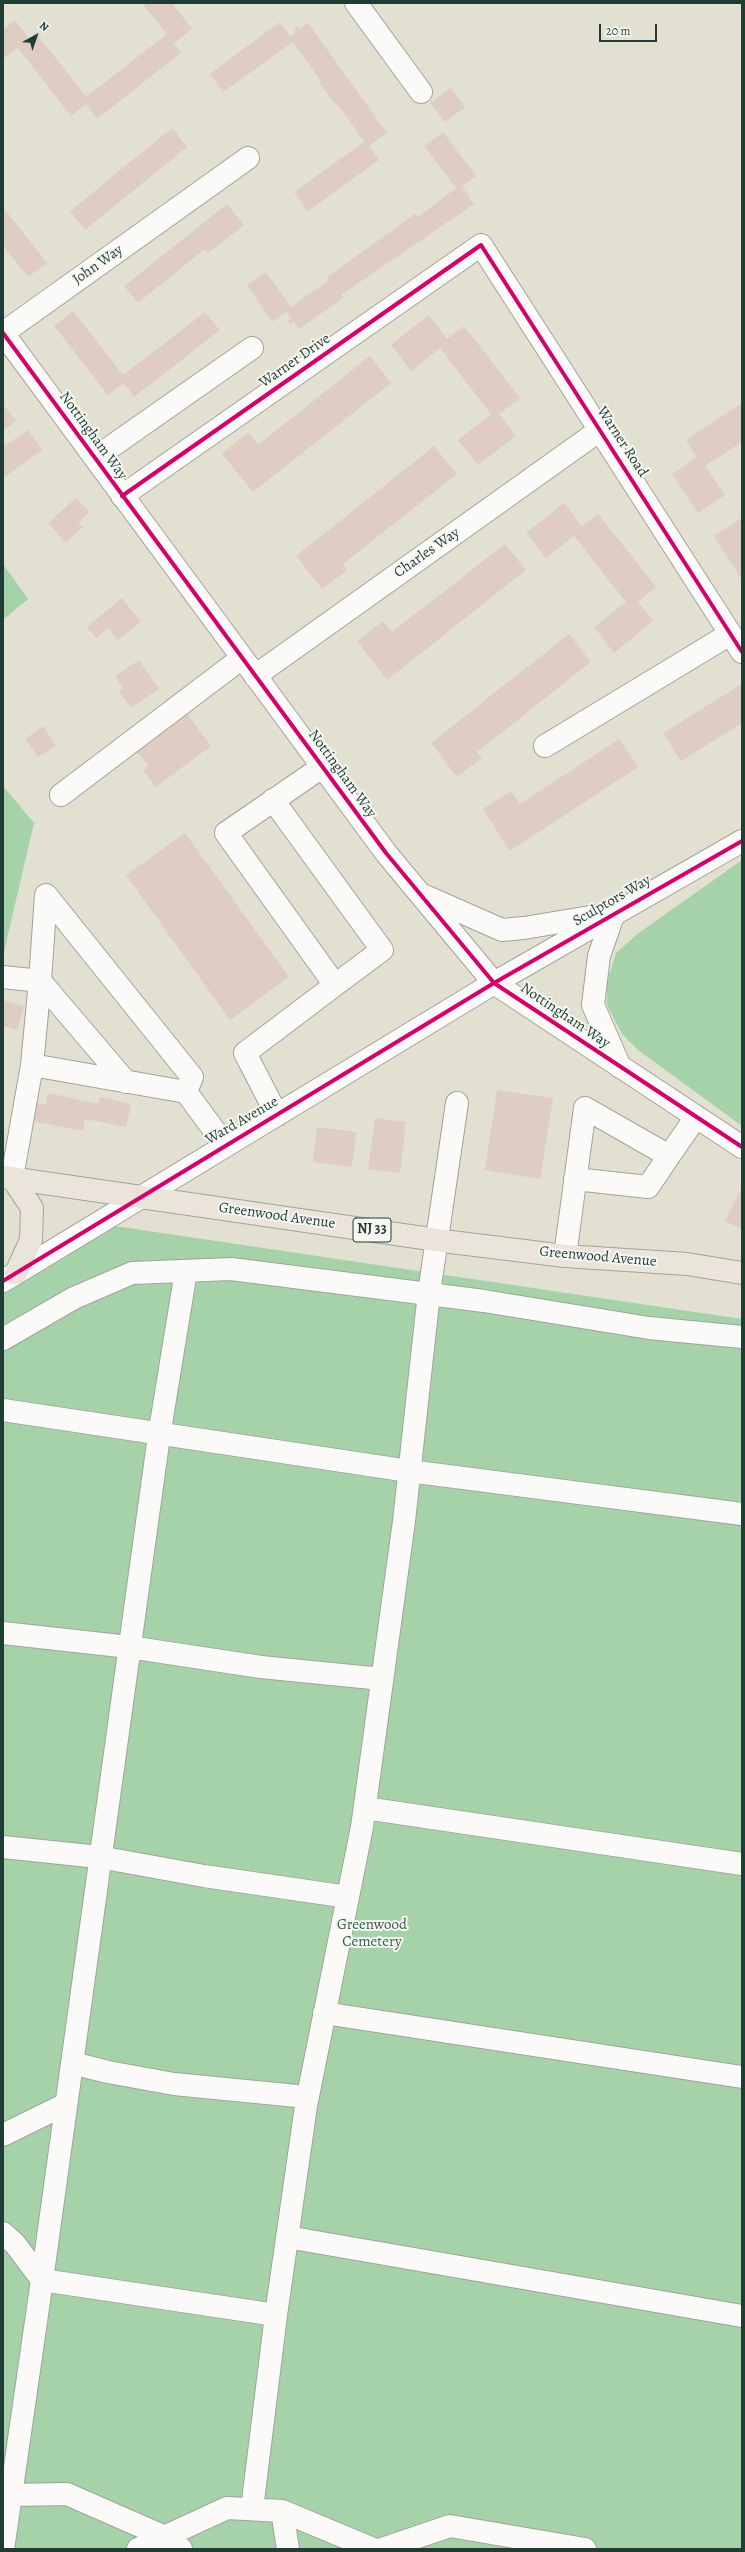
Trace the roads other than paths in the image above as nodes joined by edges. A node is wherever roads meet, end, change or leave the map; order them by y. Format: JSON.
{"nodes":[{"id":1,"x":356,"y":3,"type":"edge"},
{"id":2,"x":421,"y":92,"type":"dead end"},
{"id":3,"x":248,"y":158,"type":"dead end"},
{"id":4,"x":481,"y":245,"type":"joint"},
{"id":5,"x":3,"y":333,"type":"edge"},
{"id":6,"x":252,"y":348,"type":"dead end"},
{"id":7,"x":600,"y":430,"type":"junction"},
{"id":8,"x":95,"y":458,"type":"junction"},
{"id":9,"x":122,"y":496,"type":"junction"},
{"id":10,"x":730,"y":634,"type":"junction"},
{"id":11,"x":742,"y":652,"type":"edge"},
{"id":12,"x":242,"y":658,"type":"junction"},
{"id":13,"x":255,"y":676,"type":"junction"},
{"id":14,"x":545,"y":746,"type":"dead end"},
{"id":15,"x":322,"y":767,"type":"junction"},
{"id":16,"x":61,"y":795,"type":"dead end"},
{"id":17,"x":273,"y":800,"type":"junction"},
{"id":18,"x":742,"y":841,"type":"edge"},
{"id":19,"x":421,"y":895,"type":"junction"},
{"id":20,"x":614,"y":913,"type":"junction"},
{"id":21,"x":3,"y":977,"type":"edge"},
{"id":22,"x":40,"y":981,"type":"junction"},
{"id":23,"x":494,"y":983,"type":"junction"},
{"id":24,"x":335,"y":985,"type":"junction"},
{"id":25,"x":32,"y":1065,"type":"junction"},
{"id":26,"x":620,"y":1067,"type":"junction"},
{"id":27,"x":126,"y":1082,"type":"junction"},
{"id":28,"x":186,"y":1092,"type":"junction"},
{"id":29,"x":457,"y":1103,"type":"dead end"},
{"id":30,"x":278,"y":1115,"type":"junction"},
{"id":31,"x":696,"y":1117,"type":"junction"},
{"id":32,"x":225,"y":1145,"type":"junction"},
{"id":33,"x":742,"y":1147,"type":"edge"},
{"id":34,"x":669,"y":1156,"type":"junction"},
{"id":35,"x":7,"y":1177,"type":"edge"},
{"id":36,"x":575,"y":1179,"type":"junction"},
{"id":37,"x":140,"y":1197,"type":"junction"},
{"id":38,"x":439,"y":1240,"type":"junction"},
{"id":39,"x":564,"y":1256,"type":"junction"},
{"id":40,"x":186,"y":1271,"type":"junction"},
{"id":41,"x":742,"y":1273,"type":"edge"},
{"id":42,"x":10,"y":1277,"type":"edge"},
{"id":43,"x":429,"y":1293,"type":"junction"},
{"id":44,"x":742,"y":1337,"type":"edge"},
{"id":45,"x":3,"y":1339,"type":"edge"},
{"id":46,"x":3,"y":1410,"type":"edge"},
{"id":47,"x":159,"y":1435,"type":"junction"},
{"id":48,"x":409,"y":1471,"type":"junction"},
{"id":49,"x":742,"y":1514,"type":"edge"},
{"id":50,"x":3,"y":1633,"type":"edge"},
{"id":51,"x":129,"y":1647,"type":"junction"},
{"id":52,"x":382,"y":1679,"type":"junction"},
{"id":53,"x":365,"y":1808,"type":"junction"},
{"id":54,"x":3,"y":1847,"type":"edge"},
{"id":55,"x":100,"y":1857,"type":"junction"},
{"id":56,"x":742,"y":1864,"type":"edge"},
{"id":57,"x":348,"y":1897,"type":"junction"},
{"id":58,"x":324,"y":2013,"type":"junction"},
{"id":59,"x":72,"y":2063,"type":"junction"},
{"id":60,"x":742,"y":2077,"type":"edge"},
{"id":61,"x":307,"y":2097,"type":"junction"},
{"id":62,"x":66,"y":2104,"type":"junction"},
{"id":63,"x":3,"y":2135,"type":"edge"},
{"id":64,"x":3,"y":2233,"type":"edge"},
{"id":65,"x":287,"y":2237,"type":"junction"},
{"id":66,"x":42,"y":2280,"type":"junction"},
{"id":67,"x":276,"y":2316,"type":"junction"},
{"id":68,"x":742,"y":2316,"type":"edge"},
{"id":69,"x":8,"y":2491,"type":"edge"},
{"id":70,"x":252,"y":2510,"type":"junction"},
{"id":71,"x":282,"y":2511,"type":"junction"},
{"id":72,"x":163,"y":2536,"type":"junction"},
{"id":73,"x":3,"y":2549,"type":"edge"},
{"id":74,"x":138,"y":2549,"type":"edge"},
{"id":75,"x":181,"y":2549,"type":"edge"},
{"id":76,"x":288,"y":2549,"type":"edge"},
{"id":77,"x":373,"y":2549,"type":"edge"},
{"id":78,"x":382,"y":2549,"type":"edge"},
{"id":79,"x":585,"y":2549,"type":"edge"}],
"edges":[{"from":1,"to":2,"type":"street"},
{"from":3,"to":5,"type":"street","name":"John Way"},
{"from":4,"to":7,"type":"street","name":"Warner Road"},
{"from":4,"to":9,"type":"street","name":"Warner Drive"},
{"from":5,"to":8,"type":"street","name":"Nottingham Way"},
{"from":6,"to":8,"type":"street"},
{"from":7,"to":10,"type":"street","name":"Warner Road"},
{"from":7,"to":13,"type":"street","name":"Charles Way"},
{"from":8,"to":9,"type":"street","name":"Nottingham Way"},
{"from":9,"to":12,"type":"street","name":"Nottingham Way"},
{"from":10,"to":11,"type":"street","name":"Warner Road"},
{"from":10,"to":14,"type":"street"},
{"from":12,"to":13,"type":"street","name":"Nottingham Way"},
{"from":12,"to":16,"type":"street"},
{"from":13,"to":15,"type":"street","name":"Nottingham Way"},
{"from":15,"to":17,"type":"street"},
{"from":15,"to":19,"type":"street","name":"Nottingham Way"},
{"from":17,"to":24,"type":"street"},
{"from":17,"to":24,"type":"street"},
{"from":18,"to":20,"type":"street","name":"Sculptors Way"},
{"from":19,"to":20,"type":"street"},
{"from":19,"to":23,"type":"street","name":"Nottingham Way"},
{"from":20,"to":23,"type":"street","name":"Sculptors Way"},
{"from":20,"to":26,"type":"street"},
{"from":21,"to":22,"type":"street"},
{"from":22,"to":25,"type":"street"},
{"from":22,"to":27,"type":"street"},
{"from":22,"to":28,"type":"street"},
{"from":23,"to":26,"type":"street","name":"Nottingham Way"},
{"from":23,"to":30,"type":"street","name":"Ward Avenue"},
{"from":24,"to":30,"type":"street"},
{"from":25,"to":27,"type":"street"},
{"from":25,"to":35,"type":"street"},
{"from":26,"to":31,"type":"street","name":"Nottingham Way"},
{"from":27,"to":28,"type":"street"},
{"from":28,"to":32,"type":"street"},
{"from":29,"to":38,"type":"street"},
{"from":30,"to":32,"type":"street","name":"Ward Avenue"},
{"from":31,"to":33,"type":"street","name":"Nottingham Way"},
{"from":31,"to":34,"type":"street"},
{"from":32,"to":37,"type":"street","name":"Ward Avenue"},
{"from":34,"to":36,"type":"street"},
{"from":34,"to":36,"type":"street"},
{"from":35,"to":37,"type":"main road","name":"Greenwood Avenue","number":"NJ 33"},
{"from":35,"to":42,"type":"main road"},
{"from":36,"to":39,"type":"street"},
{"from":37,"to":38,"type":"main road","name":"Greenwood Avenue","number":"NJ 33"},
{"from":37,"to":42,"type":"street","name":"Ward Avenue"},
{"from":38,"to":39,"type":"main road","name":"Greenwood Avenue","number":"NJ 33"},
{"from":38,"to":43,"type":"street"},
{"from":39,"to":41,"type":"main road","name":"Greenwood Avenue","number":"NJ 33"},
{"from":40,"to":43,"type":"street"},
{"from":40,"to":45,"type":"street"},
{"from":40,"to":47,"type":"street"},
{"from":43,"to":44,"type":"street"},
{"from":43,"to":48,"type":"street"},
{"from":46,"to":47,"type":"street"},
{"from":47,"to":48,"type":"street"},
{"from":47,"to":51,"type":"street"},
{"from":48,"to":49,"type":"street"},
{"from":48,"to":52,"type":"street"},
{"from":50,"to":51,"type":"street"},
{"from":51,"to":52,"type":"street"},
{"from":51,"to":55,"type":"street"},
{"from":52,"to":53,"type":"street"},
{"from":53,"to":56,"type":"street"},
{"from":53,"to":57,"type":"street"},
{"from":54,"to":55,"type":"street"},
{"from":55,"to":57,"type":"street"},
{"from":55,"to":59,"type":"street"},
{"from":57,"to":58,"type":"street"},
{"from":58,"to":60,"type":"street"},
{"from":58,"to":61,"type":"street"},
{"from":59,"to":61,"type":"street"},
{"from":59,"to":62,"type":"street"},
{"from":61,"to":65,"type":"street"},
{"from":62,"to":63,"type":"street"},
{"from":62,"to":66,"type":"street"},
{"from":64,"to":66,"type":"street"},
{"from":65,"to":67,"type":"street"},
{"from":65,"to":68,"type":"street"},
{"from":66,"to":67,"type":"street"},
{"from":66,"to":69,"type":"street"},
{"from":67,"to":70,"type":"street"},
{"from":69,"to":72,"type":"street"},
{"from":69,"to":73,"type":"street"},
{"from":70,"to":71,"type":"street"},
{"from":70,"to":72,"type":"street"},
{"from":71,"to":76,"type":"street"},
{"from":71,"to":77,"type":"street"},
{"from":72,"to":74,"type":"street"},
{"from":72,"to":75,"type":"street"},
{"from":78,"to":79,"type":"street"}]}
